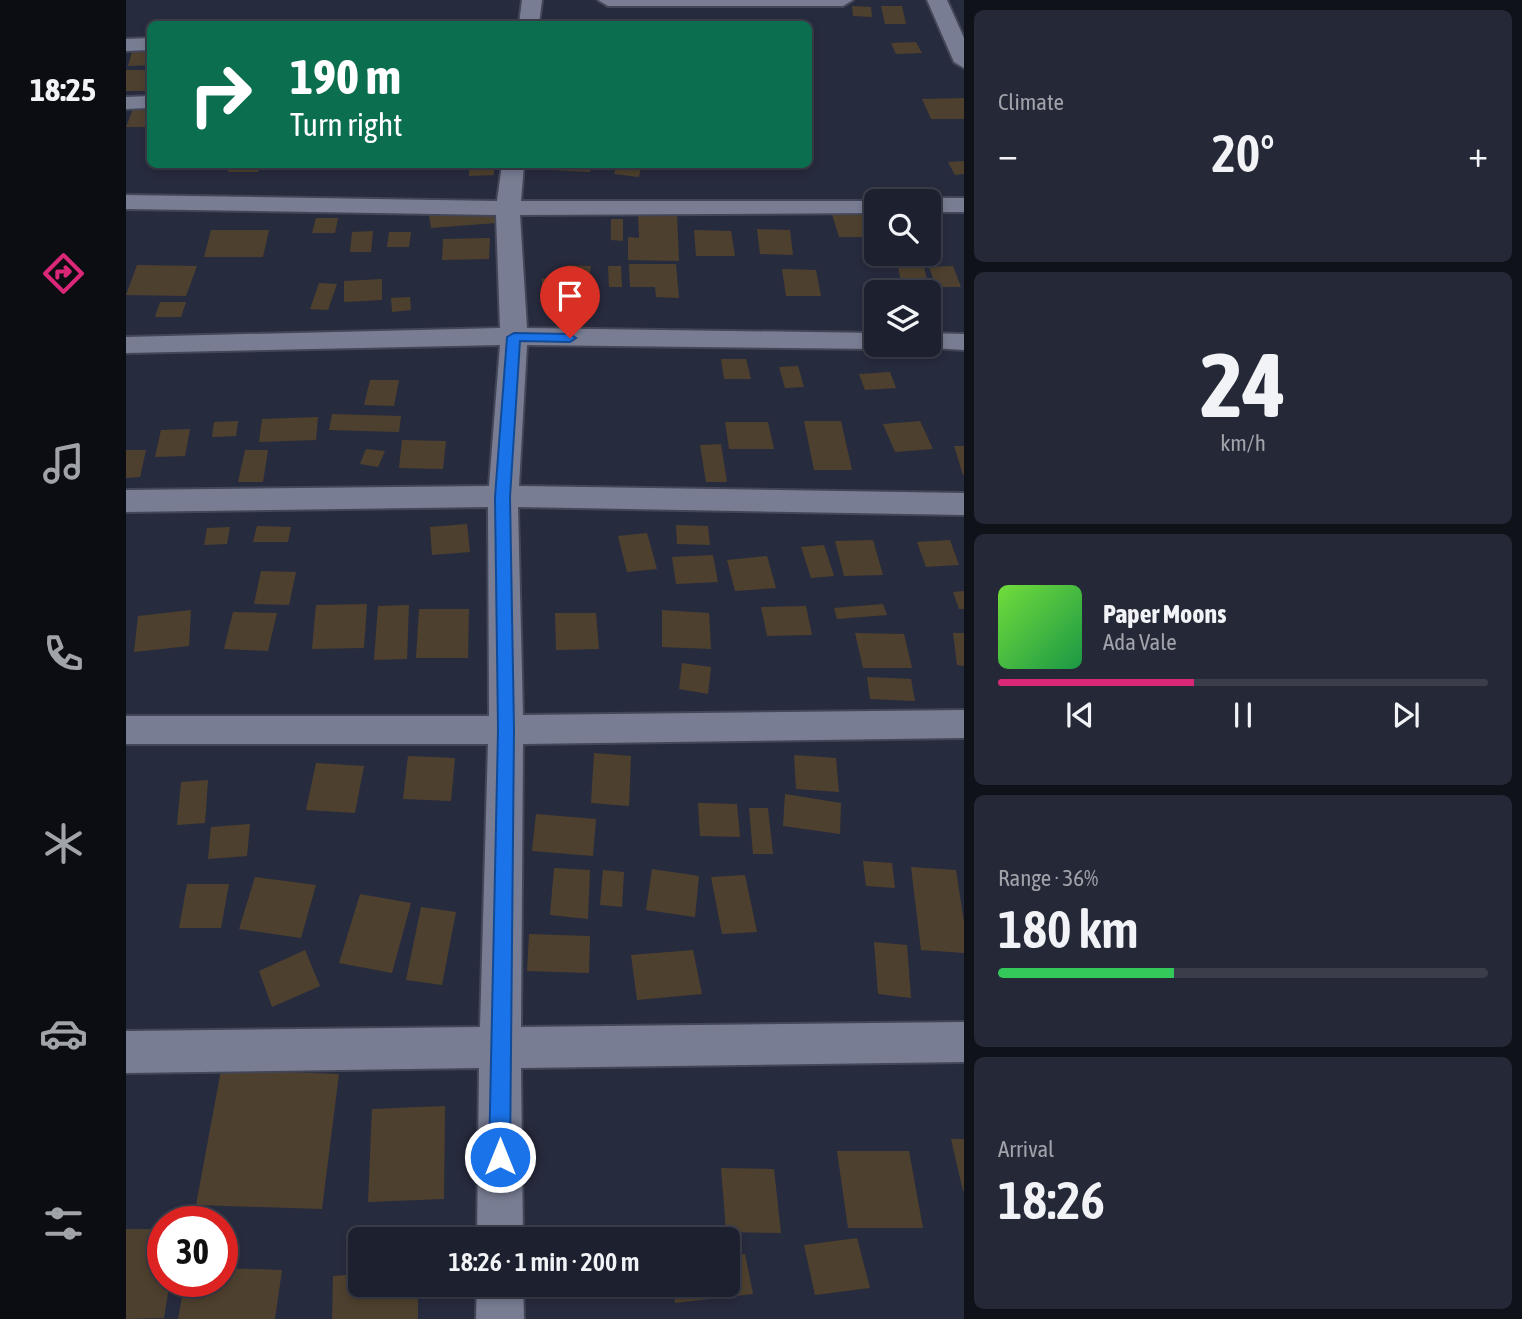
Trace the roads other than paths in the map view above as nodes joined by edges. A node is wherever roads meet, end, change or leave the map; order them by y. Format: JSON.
{"nodes":[{"id":1,"x":532,"y":0,"type":"edge"},
{"id":2,"x":608,"y":0,"type":"edge"},
{"id":3,"x":844,"y":0,"type":"edge"},
{"id":4,"x":937,"y":0,"type":"edge"},
{"id":5,"x":529,"y":21,"type":"edge"},
{"id":6,"x":147,"y":44,"type":"edge"},
{"id":7,"x":126,"y":45,"type":"edge"},
{"id":8,"x":964,"y":62,"type":"edge"},
{"id":9,"x":147,"y":102,"type":"edge"},
{"id":10,"x":126,"y":103,"type":"edge"},
{"id":11,"x":513,"y":168,"type":"edge"},
{"id":12,"x":126,"y":202,"type":"edge"},
{"id":13,"x":941,"y":205,"type":"edge"},
{"id":14,"x":964,"y":205,"type":"edge"},
{"id":15,"x":864,"y":206,"type":"edge"},
{"id":16,"x":508,"y":208,"type":"junction"},
{"id":17,"x":514,"y":337,"type":"junction"},
{"id":18,"x":864,"y":341,"type":"edge"},
{"id":19,"x":941,"y":341,"type":"edge"},
{"id":20,"x":964,"y":342,"type":"edge"},
{"id":21,"x":126,"y":345,"type":"edge"},
{"id":22,"x":503,"y":497,"type":"junction"},
{"id":23,"x":126,"y":501,"type":"edge"},
{"id":24,"x":964,"y":504,"type":"edge"},
{"id":25,"x":964,"y":724,"type":"edge"},
{"id":26,"x":126,"y":730,"type":"edge"},
{"id":27,"x":506,"y":730,"type":"junction"},
{"id":28,"x":964,"y":1042,"type":"edge"},
{"id":29,"x":500,"y":1048,"type":"junction"},
{"id":30,"x":126,"y":1052,"type":"edge"},
{"id":31,"x":500,"y":1227,"type":"edge"},
{"id":32,"x":500,"y":1297,"type":"edge"},
{"id":33,"x":500,"y":1319,"type":"edge"}],
"edges":[{"from":1,"to":5,"type":"street"},
{"from":2,"to":3,"type":"street"},
{"from":4,"to":8,"type":"street"},
{"from":6,"to":7,"type":"street"},
{"from":9,"to":10,"type":"street"},
{"from":11,"to":16,"type":"street"},
{"from":12,"to":16,"type":"street"},
{"from":13,"to":14,"type":"street"},
{"from":15,"to":16,"type":"street"},
{"from":16,"to":17,"type":"street"},
{"from":17,"to":18,"type":"street"},
{"from":17,"to":21,"type":"street"},
{"from":17,"to":22,"type":"street"},
{"from":19,"to":20,"type":"street"},
{"from":22,"to":23,"type":"street"},
{"from":22,"to":24,"type":"street"},
{"from":22,"to":27,"type":"street"},
{"from":25,"to":27,"type":"street"},
{"from":26,"to":27,"type":"street"},
{"from":27,"to":29,"type":"street"},
{"from":28,"to":29,"type":"street"},
{"from":29,"to":30,"type":"street"},
{"from":29,"to":31,"type":"street"},
{"from":32,"to":33,"type":"street"}]}
